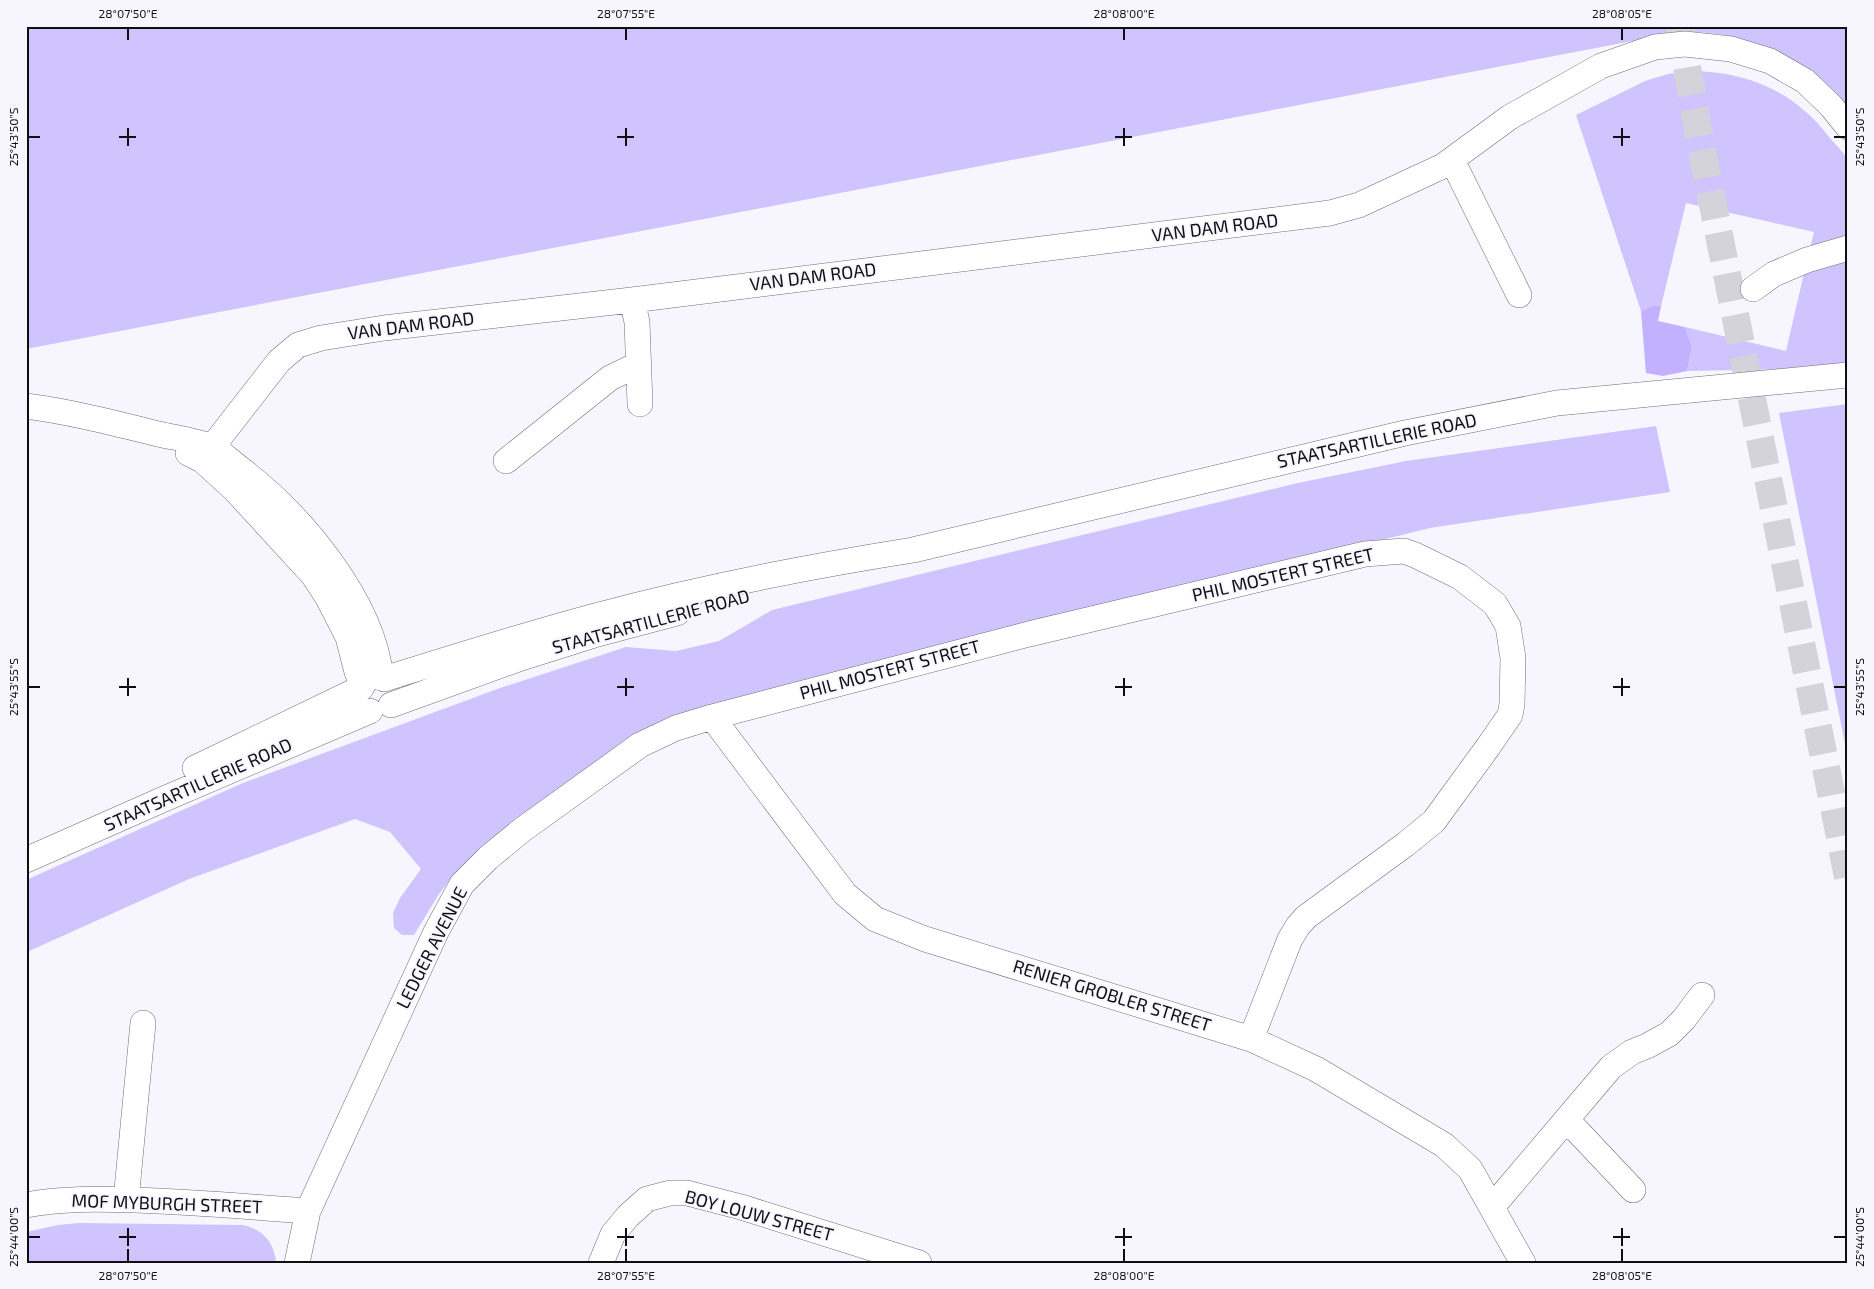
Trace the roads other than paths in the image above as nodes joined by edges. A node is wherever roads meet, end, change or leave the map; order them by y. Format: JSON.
{"nodes":[{"id":1,"x":1848,"y":127,"type":"edge"},
{"id":2,"x":1452,"y":160,"type":"junction"},
{"id":3,"x":1848,"y":248,"type":"edge"},
{"id":4,"x":1753,"y":289,"type":"dead end"},
{"id":5,"x":1520,"y":294,"type":"dead end"},
{"id":6,"x":632,"y":300,"type":"junction"},
{"id":7,"x":639,"y":364,"type":"junction"},
{"id":8,"x":1848,"y":375,"type":"edge"},
{"id":9,"x":640,"y":404,"type":"dead end"},
{"id":10,"x":26,"y":406,"type":"edge"},
{"id":11,"x":206,"y":453,"type":"junction"},
{"id":12,"x":506,"y":461,"type":"dead end"},
{"id":13,"x":913,"y":550,"type":"junction"},
{"id":14,"x":373,"y":682,"type":"junction"},
{"id":15,"x":381,"y":708,"type":"junction"},
{"id":16,"x":712,"y":717,"type":"junction"},
{"id":17,"x":26,"y":845,"type":"edge"},
{"id":18,"x":26,"y":860,"type":"edge"},
{"id":19,"x":1702,"y":995,"type":"dead end"},
{"id":20,"x":144,"y":1023,"type":"dead end"},
{"id":21,"x":1251,"y":1039,"type":"junction"},
{"id":22,"x":1567,"y":1120,"type":"junction"},
{"id":23,"x":1634,"y":1190,"type":"dead end"},
{"id":24,"x":126,"y":1200,"type":"junction"},
{"id":25,"x":26,"y":1205,"type":"edge"},
{"id":26,"x":1492,"y":1206,"type":"junction"},
{"id":27,"x":308,"y":1211,"type":"junction"},
{"id":28,"x":297,"y":1263,"type":"edge"},
{"id":29,"x":601,"y":1263,"type":"edge"},
{"id":30,"x":919,"y":1263,"type":"edge"},
{"id":31,"x":1523,"y":1263,"type":"edge"}],
"edges":[{"from":1,"to":2,"type":"street","name":"VAN DAM ROAD"},
{"from":2,"to":5,"type":"street"},
{"from":2,"to":6,"type":"street","name":"VAN DAM ROAD"},
{"from":3,"to":4,"type":"street"},
{"from":6,"to":7,"type":"street"},
{"from":6,"to":11,"type":"street","name":"VAN DAM ROAD"},
{"from":7,"to":9,"type":"street"},
{"from":7,"to":12,"type":"street"},
{"from":8,"to":13,"type":"street","name":"STAATSARTILLERIE ROAD"},
{"from":10,"to":11,"type":"street"},
{"from":11,"to":14,"type":"street"},
{"from":13,"to":14,"type":"street","name":"STAATSARTILLERIE ROAD"},
{"from":13,"to":15,"type":"street","name":"STAATSARTILLERIE ROAD"},
{"from":14,"to":15,"type":"street"},
{"from":14,"to":17,"type":"street","name":"STAATSARTILLERIE ROAD"},
{"from":15,"to":18,"type":"street","name":"STAATSARTILLERIE ROAD"},
{"from":16,"to":21,"type":"street","name":"RENIER GROBLER STREET"},
{"from":16,"to":21,"type":"street","name":"PHIL MOSTERT STREET"},
{"from":16,"to":27,"type":"street","name":"LEDGER AVENUE"},
{"from":19,"to":22,"type":"street"},
{"from":20,"to":24,"type":"street"},
{"from":21,"to":26,"type":"street","name":"RENIER GROBLER STREET"},
{"from":22,"to":23,"type":"street"},
{"from":22,"to":26,"type":"street"},
{"from":24,"to":25,"type":"street","name":"MOF MYBURGH STREET"},
{"from":24,"to":27,"type":"street","name":"MOF MYBURGH STREET"},
{"from":26,"to":31,"type":"street","name":"RENIER GROBLER STREET"},
{"from":27,"to":28,"type":"street","name":"LEDGER AVENUE"},
{"from":29,"to":30,"type":"street","name":"BOY LOUW STREET"}]}
